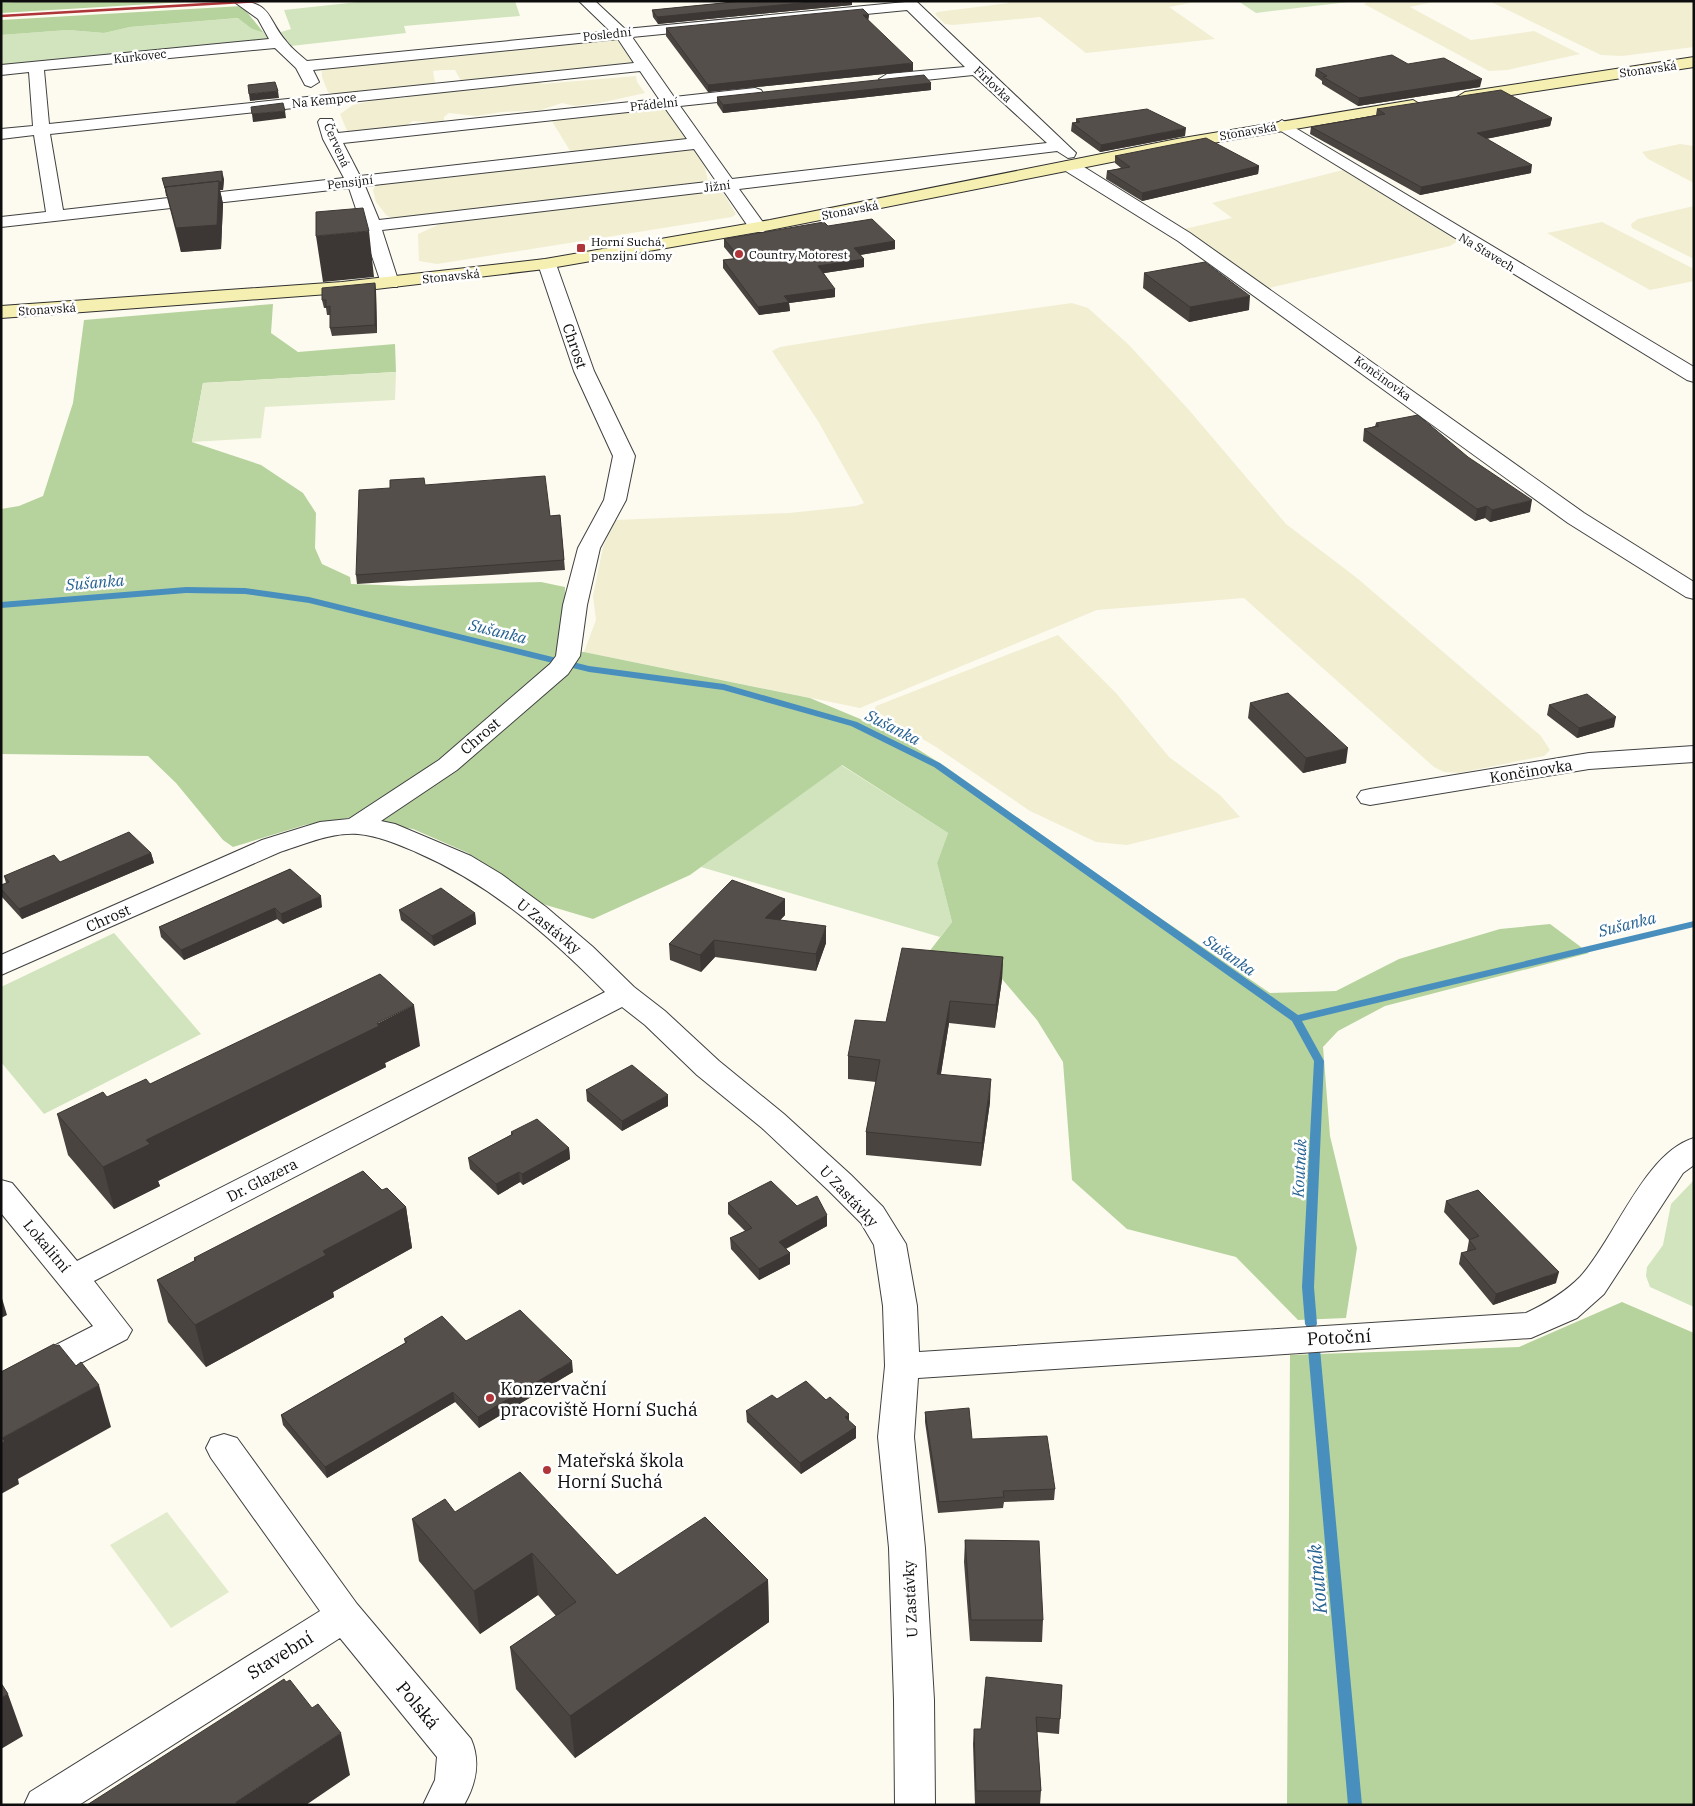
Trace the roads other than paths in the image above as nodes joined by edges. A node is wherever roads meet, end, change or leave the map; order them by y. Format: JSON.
{"nodes":[{"id":1,"x":240,"y":1,"type":"edge"},
{"id":2,"x":586,"y":1,"type":"edge"},
{"id":3,"x":909,"y":3,"type":"edge"},
{"id":4,"x":621,"y":33,"type":"junction"},
{"id":5,"x":280,"y":43,"type":"junction"},
{"id":6,"x":1694,"y":62,"type":"edge"},
{"id":7,"x":36,"y":66,"type":"junction"},
{"id":8,"x":303,"y":66,"type":"junction"},
{"id":9,"x":646,"y":66,"type":"junction"},
{"id":10,"x":1,"y":70,"type":"edge"},
{"id":11,"x":977,"y":70,"type":"junction"},
{"id":12,"x":868,"y":82,"type":"edge"},
{"id":13,"x":769,"y":92,"type":"edge"},
{"id":14,"x":319,"y":100,"type":"junction"},
{"id":15,"x":1445,"y":100,"type":"edge"},
{"id":16,"x":669,"y":102,"type":"junction"},
{"id":17,"x":1425,"y":103,"type":"edge"},
{"id":18,"x":1282,"y":125,"type":"junction"},
{"id":19,"x":41,"y":129,"type":"junction"},
{"id":20,"x":1,"y":134,"type":"edge"},
{"id":21,"x":331,"y":139,"type":"junction"},
{"id":22,"x":699,"y":143,"type":"junction"},
{"id":23,"x":1060,"y":146,"type":"junction"},
{"id":24,"x":1076,"y":165,"type":"junction"},
{"id":25,"x":354,"y":182,"type":"junction"},
{"id":26,"x":729,"y":185,"type":"junction"},
{"id":27,"x":56,"y":217,"type":"junction"},
{"id":28,"x":1,"y":222,"type":"edge"},
{"id":29,"x":373,"y":226,"type":"junction"},
{"id":30,"x":758,"y":228,"type":"junction"},
{"id":31,"x":547,"y":264,"type":"junction"},
{"id":32,"x":390,"y":283,"type":"junction"},
{"id":33,"x":1,"y":312,"type":"edge"},
{"id":34,"x":1694,"y":376,"type":"edge"},
{"id":35,"x":1694,"y":592,"type":"edge"},
{"id":36,"x":1694,"y":754,"type":"edge"},
{"id":37,"x":1370,"y":797,"type":"dead end"},
{"id":38,"x":356,"y":826,"type":"junction"},
{"id":39,"x":1,"y":966,"type":"edge"},
{"id":40,"x":624,"y":994,"type":"junction"},
{"id":41,"x":1694,"y":1150,"type":"edge"},
{"id":42,"x":1,"y":1191,"type":"edge"},
{"id":43,"x":73,"y":1277,"type":"junction"},
{"id":44,"x":902,"y":1366,"type":"junction"},
{"id":45,"x":1,"y":1390,"type":"edge"},
{"id":46,"x":224,"y":1448,"type":"dead end"},
{"id":47,"x":344,"y":1615,"type":"junction"},
{"id":48,"x":44,"y":1805,"type":"edge"},
{"id":49,"x":443,"y":1805,"type":"edge"},
{"id":50,"x":915,"y":1805,"type":"edge"}],
"edges":[{"from":1,"to":5,"type":"street","name":"Červená"},
{"from":2,"to":4,"type":"street"},
{"from":3,"to":4,"type":"street","name":"Poslední"},
{"from":3,"to":11,"type":"street","name":"Firlovka"},
{"from":4,"to":8,"type":"street","name":"Poslední"},
{"from":4,"to":9,"type":"street"},
{"from":5,"to":7,"type":"street","name":"Kurkovec"},
{"from":5,"to":8,"type":"street","name":"Červená"},
{"from":6,"to":15,"type":"main road","name":"Stonavská"},
{"from":7,"to":10,"type":"street","name":"Kurkovec"},
{"from":7,"to":19,"type":"street"},
{"from":8,"to":14,"type":"street","name":"Červená"},
{"from":9,"to":14,"type":"street","name":"Na Kempce"},
{"from":9,"to":16,"type":"street"},
{"from":11,"to":12,"type":"street"},
{"from":11,"to":23,"type":"street","name":"Firlovka"},
{"from":13,"to":16,"type":"street","name":"Prádelní"},
{"from":14,"to":19,"type":"street","name":"Na Kempce"},
{"from":14,"to":21,"type":"street","name":"Červená"},
{"from":16,"to":21,"type":"street","name":"Prádelní"},
{"from":16,"to":22,"type":"street"},
{"from":17,"to":18,"type":"main road","name":"Stonavská"},
{"from":18,"to":24,"type":"main road","name":"Stonavská"},
{"from":18,"to":34,"type":"street","name":"Na Stavech"},
{"from":19,"to":20,"type":"street","name":"Na Kempce"},
{"from":19,"to":27,"type":"street"},
{"from":21,"to":25,"type":"street","name":"Červená"},
{"from":22,"to":25,"type":"street","name":"Pensijní"},
{"from":22,"to":26,"type":"street"},
{"from":23,"to":24,"type":"street","name":"Firlovka"},
{"from":23,"to":26,"type":"street","name":"Jižní"},
{"from":24,"to":30,"type":"main road","name":"Stonavská"},
{"from":24,"to":35,"type":"street","name":"Končinovka"},
{"from":25,"to":27,"type":"street","name":"Pensijní"},
{"from":25,"to":29,"type":"street","name":"Červená"},
{"from":26,"to":29,"type":"street","name":"Jižní"},
{"from":26,"to":30,"type":"street"},
{"from":27,"to":28,"type":"street","name":"Pensijní"},
{"from":29,"to":32,"type":"street","name":"Červená"},
{"from":30,"to":31,"type":"main road","name":"Stonavská"},
{"from":31,"to":32,"type":"main road","name":"Stonavská"},
{"from":31,"to":38,"type":"street","name":"Chrost"},
{"from":32,"to":33,"type":"main road","name":"Stonavská"},
{"from":36,"to":37,"type":"street","name":"Končinovka"},
{"from":38,"to":39,"type":"street","name":"Chrost"},
{"from":38,"to":40,"type":"street","name":"U Zastávky"},
{"from":40,"to":43,"type":"street","name":"Dr. Glazera"},
{"from":40,"to":44,"type":"street","name":"U Zastávky"},
{"from":41,"to":44,"type":"street","name":"Potoční"},
{"from":42,"to":43,"type":"street","name":"Lokalitní"},
{"from":43,"to":45,"type":"street"},
{"from":44,"to":50,"type":"street","name":"U Zastávky"},
{"from":46,"to":47,"type":"street"},
{"from":47,"to":48,"type":"street","name":"Stavební"},
{"from":47,"to":49,"type":"street","name":"Polská"}]}
